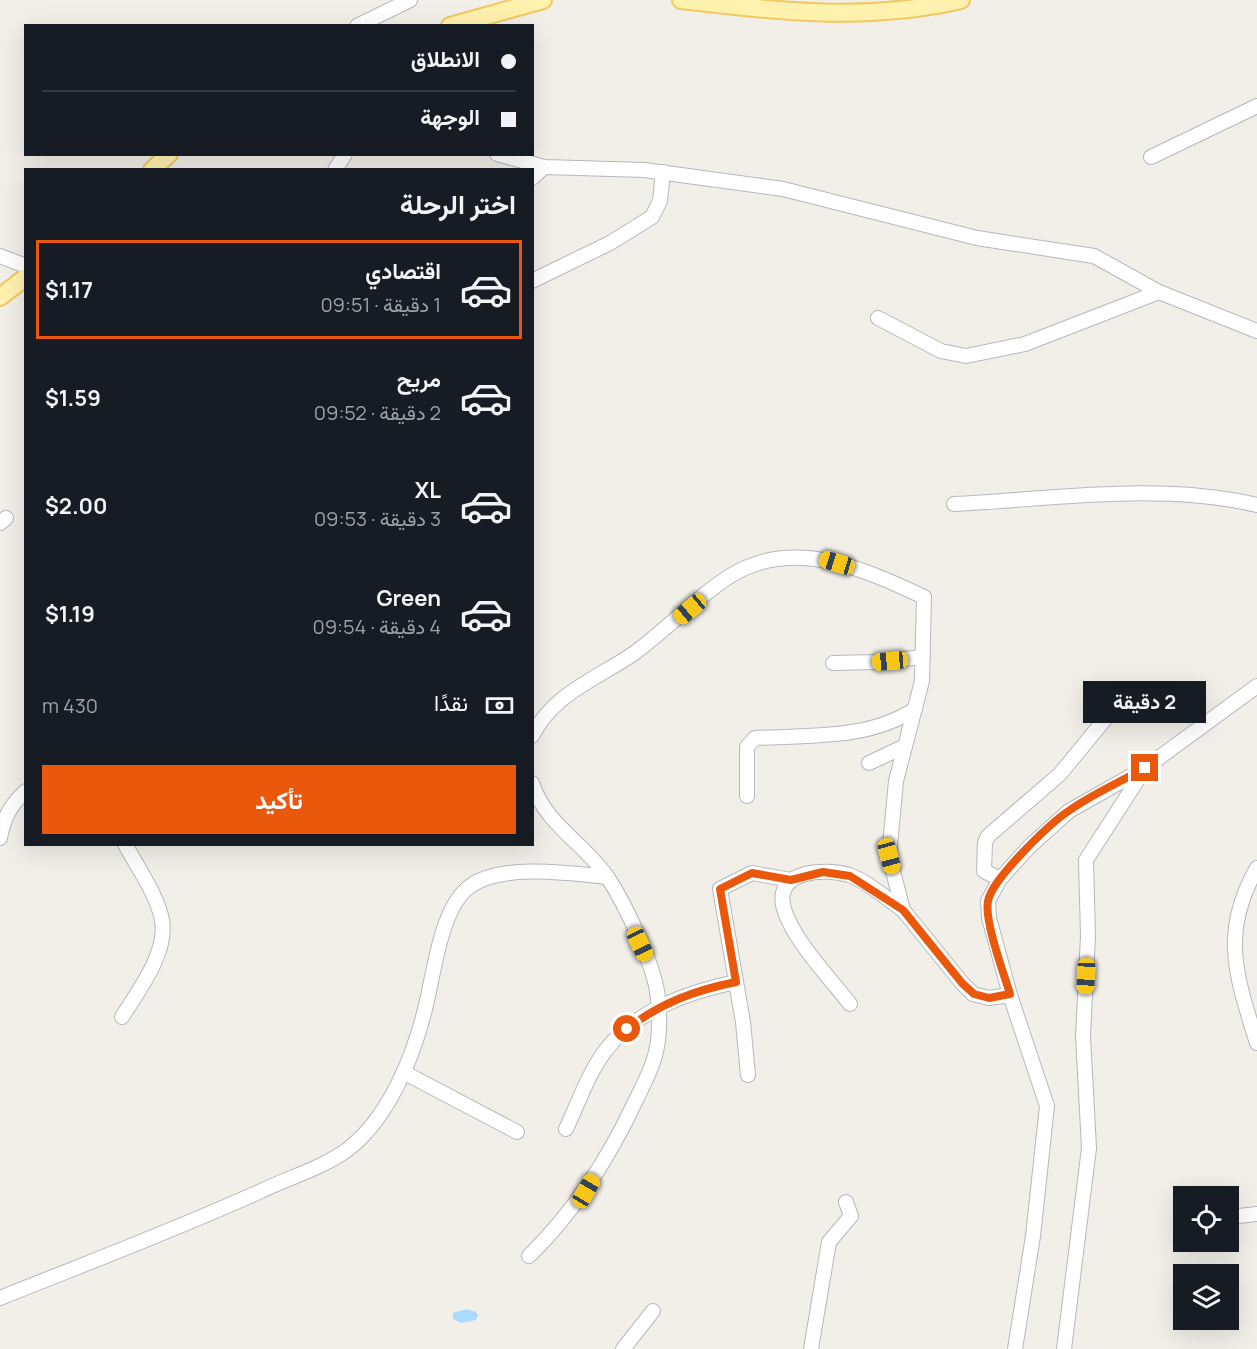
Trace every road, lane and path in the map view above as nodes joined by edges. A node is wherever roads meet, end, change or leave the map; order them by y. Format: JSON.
{"nodes":[{"id":1,"x":543,"y":0,"type":"edge"},
{"id":2,"x":681,"y":0,"type":"edge"},
{"id":3,"x":881,"y":0,"type":"edge"},
{"id":4,"x":961,"y":0,"type":"edge"},
{"id":5,"x":405,"y":1,"type":"edge"},
{"id":6,"x":894,"y":12,"type":"junction"},
{"id":7,"x":361,"y":24,"type":"edge"},
{"id":8,"x":457,"y":24,"type":"edge"},
{"id":9,"x":1257,"y":106,"type":"edge"},
{"id":10,"x":167,"y":156,"type":"edge"},
{"id":11,"x":505,"y":156,"type":"edge"},
{"id":12,"x":1151,"y":157,"type":"dead end"},
{"id":13,"x":544,"y":167,"type":"junction"},
{"id":14,"x":154,"y":168,"type":"edge"},
{"id":15,"x":663,"y":172,"type":"junction"},
{"id":16,"x":534,"y":176,"type":"edge"},
{"id":17,"x":0,"y":256,"type":"edge"},
{"id":18,"x":24,"y":266,"type":"edge"},
{"id":19,"x":24,"y":279,"type":"edge"},
{"id":20,"x":534,"y":280,"type":"edge"},
{"id":21,"x":1159,"y":292,"type":"junction"},
{"id":22,"x":0,"y":297,"type":"edge"},
{"id":23,"x":878,"y":318,"type":"dead end"},
{"id":24,"x":1254,"y":327,"type":"edge"},
{"id":25,"x":954,"y":504,"type":"dead end"},
{"id":26,"x":1257,"y":505,"type":"edge"},
{"id":27,"x":923,"y":657,"type":"junction"},
{"id":28,"x":833,"y":663,"type":"dead end"},
{"id":29,"x":1257,"y":686,"type":"edge"},
{"id":30,"x":1115,"y":707,"type":"dead end"},
{"id":31,"x":915,"y":709,"type":"junction"},
{"id":32,"x":534,"y":732,"type":"edge"},
{"id":33,"x":905,"y":746,"type":"junction"},
{"id":34,"x":869,"y":763,"type":"dead end"},
{"id":35,"x":1145,"y":768,"type":"junction"},
{"id":36,"x":534,"y":788,"type":"edge"},
{"id":37,"x":24,"y":793,"type":"edge"},
{"id":38,"x":747,"y":796,"type":"dead end"},
{"id":39,"x":0,"y":838,"type":"edge"},
{"id":40,"x":126,"y":846,"type":"edge"},
{"id":41,"x":1257,"y":868,"type":"edge"},
{"id":42,"x":608,"y":877,"type":"junction"},
{"id":43,"x":1000,"y":879,"type":"junction"},
{"id":44,"x":791,"y":880,"type":"junction"},
{"id":45,"x":903,"y":910,"type":"junction"},
{"id":46,"x":736,"y":982,"type":"junction"},
{"id":47,"x":1010,"y":994,"type":"junction"},
{"id":48,"x":850,"y":1004,"type":"dead end"},
{"id":49,"x":658,"y":1007,"type":"junction"},
{"id":50,"x":122,"y":1017,"type":"dead end"},
{"id":51,"x":1257,"y":1043,"type":"edge"},
{"id":52,"x":405,"y":1073,"type":"junction"},
{"id":53,"x":748,"y":1075,"type":"dead end"},
{"id":54,"x":566,"y":1129,"type":"dead end"},
{"id":55,"x":517,"y":1132,"type":"dead end"},
{"id":56,"x":846,"y":1202,"type":"dead end"},
{"id":57,"x":1257,"y":1214,"type":"edge"},
{"id":58,"x":1239,"y":1216,"type":"edge"},
{"id":59,"x":529,"y":1256,"type":"dead end"},
{"id":60,"x":0,"y":1298,"type":"edge"},
{"id":61,"x":653,"y":1311,"type":"dead end"},
{"id":62,"x":623,"y":1349,"type":"edge"},
{"id":63,"x":811,"y":1349,"type":"edge"},
{"id":64,"x":1015,"y":1349,"type":"edge"},
{"id":65,"x":1064,"y":1349,"type":"edge"}],
"edges":[{"from":1,"to":8,"type":"main road"},
{"from":2,"to":6,"type":"main road"},
{"from":3,"to":6,"type":"street"},
{"from":4,"to":6,"type":"main road"},
{"from":5,"to":7,"type":"street"},
{"from":9,"to":12,"type":"street"},
{"from":10,"to":14,"type":"main road"},
{"from":11,"to":13,"type":"street"},
{"from":13,"to":15,"type":"street"},
{"from":13,"to":16,"type":"street"},
{"from":15,"to":20,"type":"street"},
{"from":15,"to":21,"type":"street"},
{"from":17,"to":18,"type":"street"},
{"from":19,"to":22,"type":"main road"},
{"from":21,"to":23,"type":"street"},
{"from":21,"to":24,"type":"street"},
{"from":25,"to":26,"type":"street"},
{"from":27,"to":28,"type":"street"},
{"from":27,"to":31,"type":"street"},
{"from":27,"to":32,"type":"street"},
{"from":29,"to":35,"type":"street"},
{"from":30,"to":43,"type":"street"},
{"from":31,"to":33,"type":"street"},
{"from":31,"to":38,"type":"street"},
{"from":33,"to":34,"type":"street"},
{"from":33,"to":45,"type":"street"},
{"from":35,"to":43,"type":"street"},
{"from":35,"to":65,"type":"street"},
{"from":36,"to":42,"type":"street"},
{"from":37,"to":39,"type":"street"},
{"from":40,"to":50,"type":"street"},
{"from":41,"to":51,"type":"street"},
{"from":42,"to":49,"type":"street"},
{"from":42,"to":52,"type":"street"},
{"from":43,"to":47,"type":"street"},
{"from":44,"to":45,"type":"street"},
{"from":44,"to":46,"type":"street"},
{"from":44,"to":48,"type":"street"},
{"from":45,"to":47,"type":"street"},
{"from":46,"to":49,"type":"street"},
{"from":46,"to":53,"type":"street"},
{"from":47,"to":64,"type":"street"},
{"from":49,"to":54,"type":"street"},
{"from":49,"to":59,"type":"street"},
{"from":52,"to":55,"type":"street"},
{"from":52,"to":60,"type":"street"},
{"from":56,"to":63,"type":"street"},
{"from":57,"to":58,"type":"street"},
{"from":61,"to":62,"type":"street"}]}
